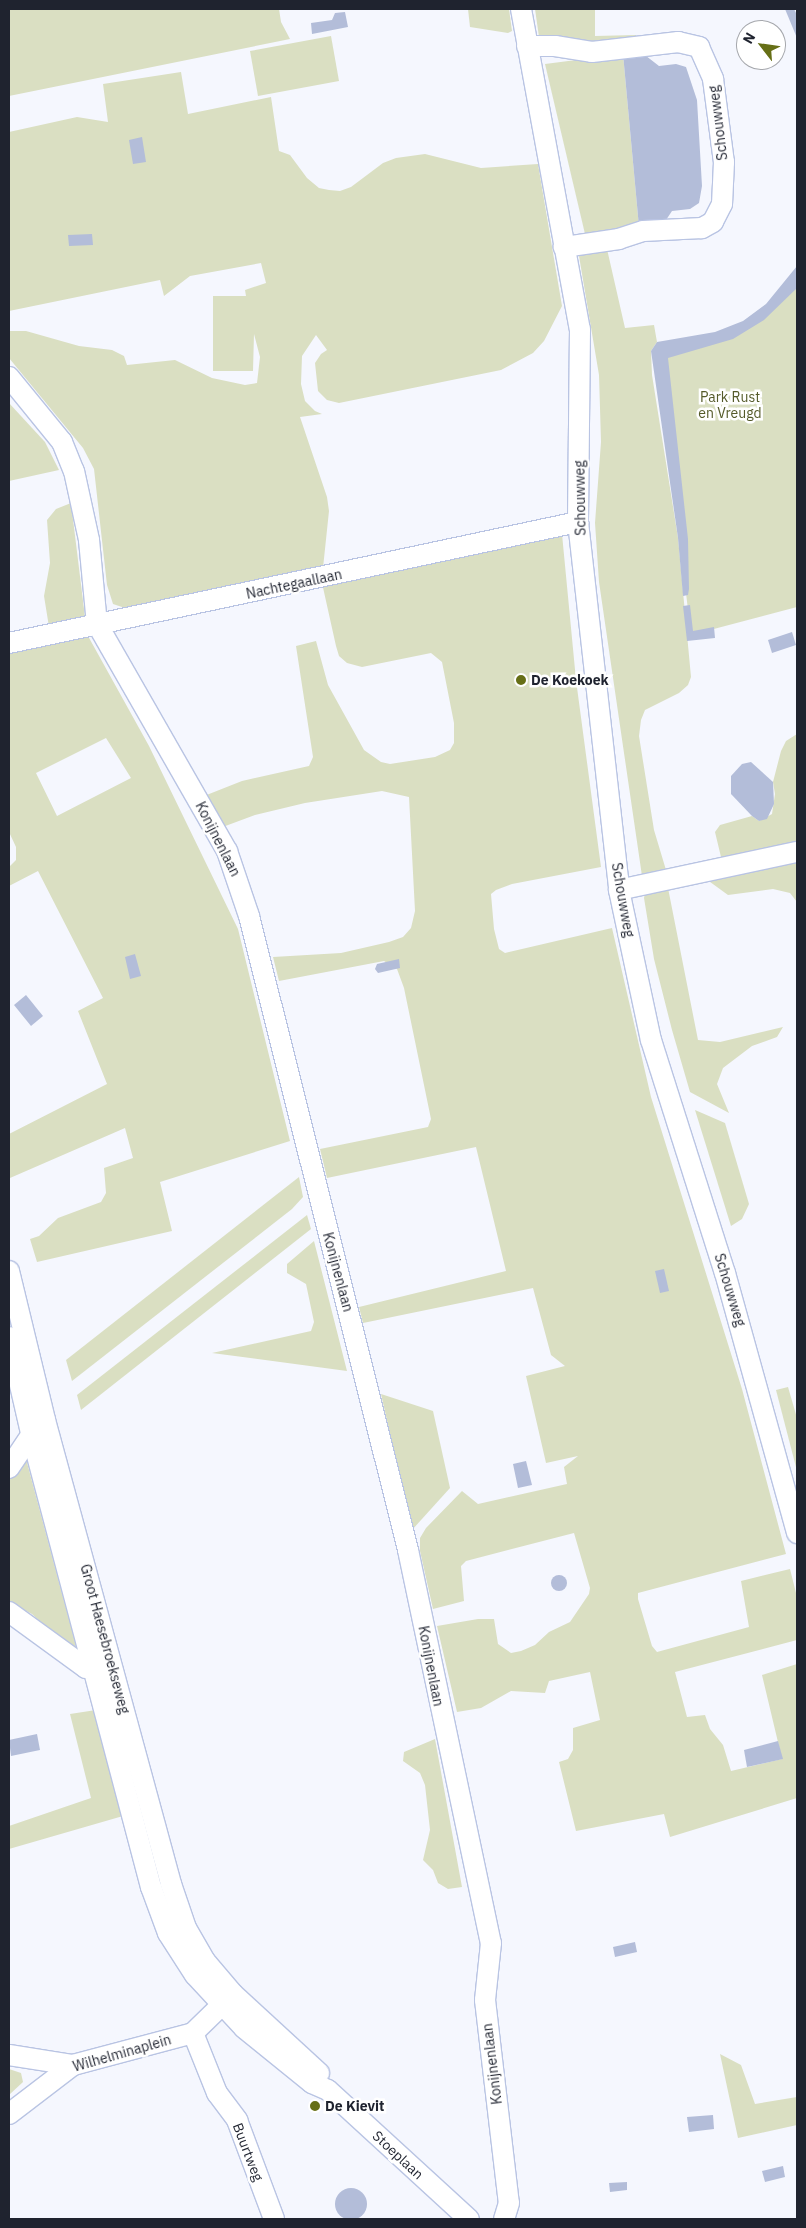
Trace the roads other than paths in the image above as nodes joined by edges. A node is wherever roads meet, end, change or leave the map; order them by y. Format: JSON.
{"nodes":[{"id":1,"x":521,"y":9,"type":"edge"},
{"id":2,"x":527,"y":46,"type":"junction"},
{"id":3,"x":564,"y":247,"type":"junction"},
{"id":4,"x":9,"y":377,"type":"edge"},
{"id":5,"x":578,"y":522,"type":"junction"},
{"id":6,"x":97,"y":624,"type":"junction"},
{"id":7,"x":9,"y":643,"type":"edge"},
{"id":8,"x":797,"y":852,"type":"edge"},
{"id":9,"x":619,"y":890,"type":"junction"},
{"id":10,"x":9,"y":1271,"type":"edge"},
{"id":11,"x":9,"y":1337,"type":"edge"},
{"id":12,"x":38,"y":1427,"type":"junction"},
{"id":13,"x":9,"y":1468,"type":"edge"},
{"id":14,"x":797,"y":1533,"type":"edge"},
{"id":15,"x":9,"y":1612,"type":"edge"},
{"id":16,"x":104,"y":1669,"type":"junction"},
{"id":17,"x":227,"y":2000,"type":"junction"},
{"id":18,"x":193,"y":2033,"type":"junction"},
{"id":19,"x":9,"y":2056,"type":"edge"},
{"id":20,"x":73,"y":2065,"type":"junction"},
{"id":21,"x":9,"y":2114,"type":"edge"},
{"id":22,"x":274,"y":2219,"type":"edge"},
{"id":23,"x":469,"y":2219,"type":"edge"},
{"id":24,"x":504,"y":2219,"type":"edge"}],
"edges":[{"from":1,"to":2,"type":"street","name":"Schouwweg"},
{"from":2,"to":3,"type":"street","name":"Schouwweg"},
{"from":2,"to":3,"type":"street","name":"Schouwweg"},
{"from":3,"to":5,"type":"street","name":"Schouwweg"},
{"from":4,"to":6,"type":"street","name":"Konijnenlaan"},
{"from":5,"to":6,"type":"street","name":"Nachtegaallaan"},
{"from":5,"to":9,"type":"street","name":"Schouwweg"},
{"from":6,"to":7,"type":"street","name":"Nachtegaallaan"},
{"from":6,"to":24,"type":"street","name":"Konijnenlaan"},
{"from":8,"to":9,"type":"street"},
{"from":9,"to":14,"type":"street","name":"Schouwweg"},
{"from":10,"to":12,"type":"street","name":"Groot Haesebroekseweg"},
{"from":11,"to":12,"type":"street","name":"Groot Haesebroekseweg"},
{"from":12,"to":13,"type":"street"},
{"from":12,"to":16,"type":"street","name":"Groot Haesebroekseweg"},
{"from":15,"to":16,"type":"street"},
{"from":16,"to":17,"type":"street","name":"Groot Haesebroekseweg"},
{"from":17,"to":18,"type":"street","name":"Wilhelminaplein"},
{"from":17,"to":23,"type":"street","name":"Stoeplaan"},
{"from":18,"to":20,"type":"street","name":"Wilhelminaplein"},
{"from":18,"to":22,"type":"street","name":"Buurtweg"},
{"from":19,"to":20,"type":"street"},
{"from":20,"to":21,"type":"street","name":"Wilhelminaplein"}]}
